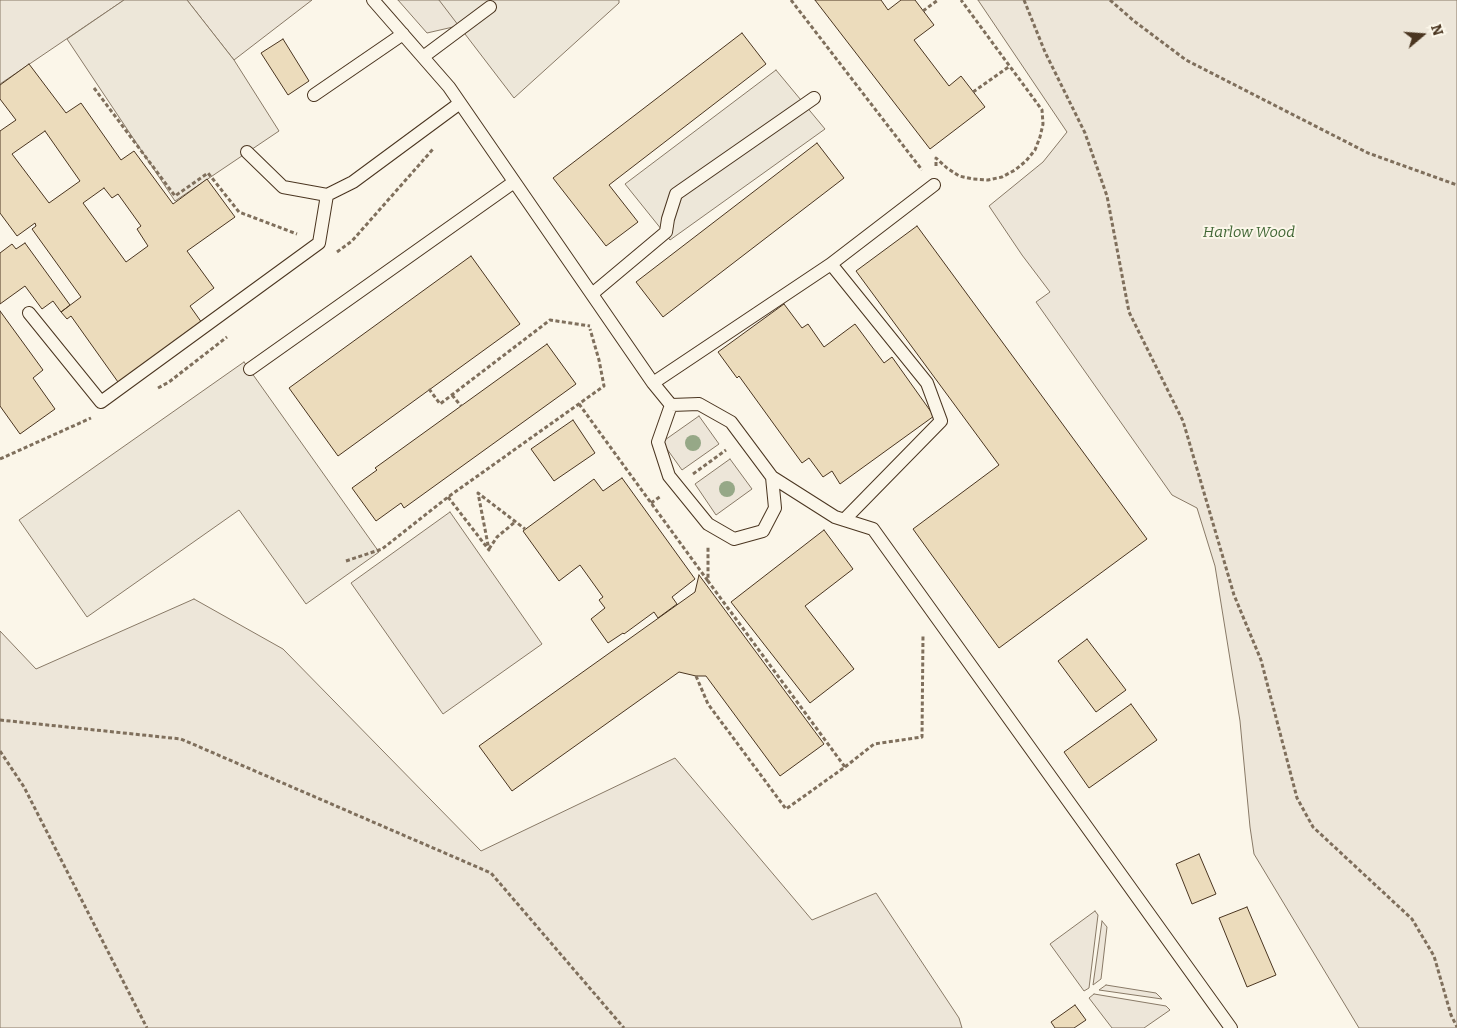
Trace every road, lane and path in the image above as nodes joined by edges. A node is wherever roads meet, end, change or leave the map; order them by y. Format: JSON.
{"nodes":[{"id":1,"x":373,"y":0,"type":"edge"},
{"id":2,"x":791,"y":0,"type":"edge"},
{"id":3,"x":938,"y":0,"type":"edge"},
{"id":4,"x":961,"y":0,"type":"edge"},
{"id":5,"x":1024,"y":0,"type":"edge"},
{"id":6,"x":1110,"y":0,"type":"edge"},
{"id":7,"x":490,"y":7,"type":"dead end"},
{"id":8,"x":923,"y":11,"type":"dead end"},
{"id":9,"x":403,"y":34,"type":"junction"},
{"id":10,"x":423,"y":57,"type":"junction"},
{"id":11,"x":1010,"y":66,"type":"junction"},
{"id":12,"x":94,"y":88,"type":"dead end"},
{"id":13,"x":973,"y":92,"type":"dead end"},
{"id":14,"x":314,"y":95,"type":"dead end"},
{"id":15,"x":814,"y":98,"type":"dead end"},
{"id":16,"x":460,"y":103,"type":"junction"},
{"id":17,"x":247,"y":152,"type":"dead end"},
{"id":18,"x":514,"y":182,"type":"junction"},
{"id":19,"x":1457,"y":185,"type":"edge"},
{"id":20,"x":934,"y":186,"type":"junction"},
{"id":21,"x":326,"y":194,"type":"junction"},
{"id":22,"x":319,"y":243,"type":"junction"},
{"id":23,"x":339,"y":251,"type":"dead end"},
{"id":24,"x":831,"y":264,"type":"junction"},
{"id":25,"x":592,"y":294,"type":"junction"},
{"id":26,"x":29,"y":313,"type":"dead end"},
{"id":27,"x":607,"y":316,"type":"junction"},
{"id":28,"x":590,"y":326,"type":"junction"},
{"id":29,"x":250,"y":369,"type":"dead end"},
{"id":30,"x":653,"y":383,"type":"junction"},
{"id":31,"x":429,"y":389,"type":"dead end"},
{"id":32,"x":452,"y":394,"type":"junction"},
{"id":33,"x":579,"y":404,"type":"junction"},
{"id":34,"x":671,"y":405,"type":"junction"},
{"id":35,"x":461,"y":406,"type":"dead end"},
{"id":36,"x":743,"y":437,"type":"junction"},
{"id":37,"x":772,"y":476,"type":"junction"},
{"id":38,"x":677,"y":486,"type":"junction"},
{"id":39,"x":448,"y":498,"type":"junction"},
{"id":40,"x":651,"y":503,"type":"junction"},
{"id":41,"x":844,"y":520,"type":"junction"},
{"id":42,"x":514,"y":522,"type":"junction"},
{"id":43,"x":708,"y":524,"type":"junction"},
{"id":44,"x":525,"y":529,"type":"dead end"},
{"id":45,"x":489,"y":550,"type":"junction"},
{"id":46,"x":346,"y":562,"type":"dead end"},
{"id":47,"x":708,"y":582,"type":"junction"},
{"id":48,"x":924,"y":600,"type":"junction"},
{"id":49,"x":696,"y":676,"type":"dead end"},
{"id":50,"x":0,"y":720,"type":"edge"},
{"id":51,"x":0,"y":751,"type":"edge"},
{"id":52,"x":845,"y":767,"type":"junction"},
{"id":53,"x":1457,"y":1027,"type":"edge"},
{"id":54,"x":147,"y":1028,"type":"edge"},
{"id":55,"x":624,"y":1028,"type":"edge"},
{"id":56,"x":1231,"y":1028,"type":"edge"}],
"edges":[{"from":1,"to":9,"type":"lane"},
{"from":2,"to":20,"type":"path"},
{"from":3,"to":8,"type":"path"},
{"from":4,"to":11,"type":"path"},
{"from":5,"to":53,"type":"path"},
{"from":6,"to":19,"type":"path"},
{"from":7,"to":10,"type":"lane"},
{"from":9,"to":10,"type":"lane"},
{"from":9,"to":14,"type":"lane"},
{"from":10,"to":16,"type":"lane"},
{"from":11,"to":13,"type":"path"},
{"from":11,"to":20,"type":"path"},
{"from":12,"to":22,"type":"path"},
{"from":15,"to":25,"type":"lane"},
{"from":16,"to":18,"type":"lane"},
{"from":16,"to":21,"type":"lane"},
{"from":17,"to":21,"type":"lane"},
{"from":18,"to":25,"type":"lane"},
{"from":18,"to":29,"type":"lane"},
{"from":20,"to":24,"type":"lane"},
{"from":21,"to":22,"type":"lane"},
{"from":22,"to":23,"type":"path"},
{"from":22,"to":26,"type":"lane"},
{"from":24,"to":30,"type":"lane"},
{"from":24,"to":41,"type":"lane"},
{"from":25,"to":27,"type":"lane"},
{"from":27,"to":28,"type":"path"},
{"from":27,"to":30,"type":"lane"},
{"from":28,"to":32,"type":"path"},
{"from":28,"to":33,"type":"path"},
{"from":30,"to":34,"type":"lane"},
{"from":31,"to":32,"type":"path"},
{"from":32,"to":35,"type":"path"},
{"from":33,"to":39,"type":"path"},
{"from":33,"to":40,"type":"path"},
{"from":34,"to":36,"type":"lane"},
{"from":34,"to":38,"type":"lane"},
{"from":36,"to":37,"type":"lane"},
{"from":36,"to":38,"type":"path"},
{"from":37,"to":41,"type":"lane"},
{"from":37,"to":43,"type":"lane"},
{"from":38,"to":40,"type":"path"},
{"from":38,"to":43,"type":"lane"},
{"from":39,"to":45,"type":"path"},
{"from":39,"to":46,"type":"path"},
{"from":40,"to":47,"type":"path"},
{"from":41,"to":48,"type":"lane"},
{"from":42,"to":44,"type":"path"},
{"from":42,"to":45,"type":"path"},
{"from":42,"to":45,"type":"path"},
{"from":43,"to":47,"type":"path"},
{"from":47,"to":52,"type":"path"},
{"from":48,"to":52,"type":"path"},
{"from":48,"to":56,"type":"lane"},
{"from":49,"to":52,"type":"path"},
{"from":50,"to":55,"type":"path"},
{"from":51,"to":54,"type":"path"}]}
